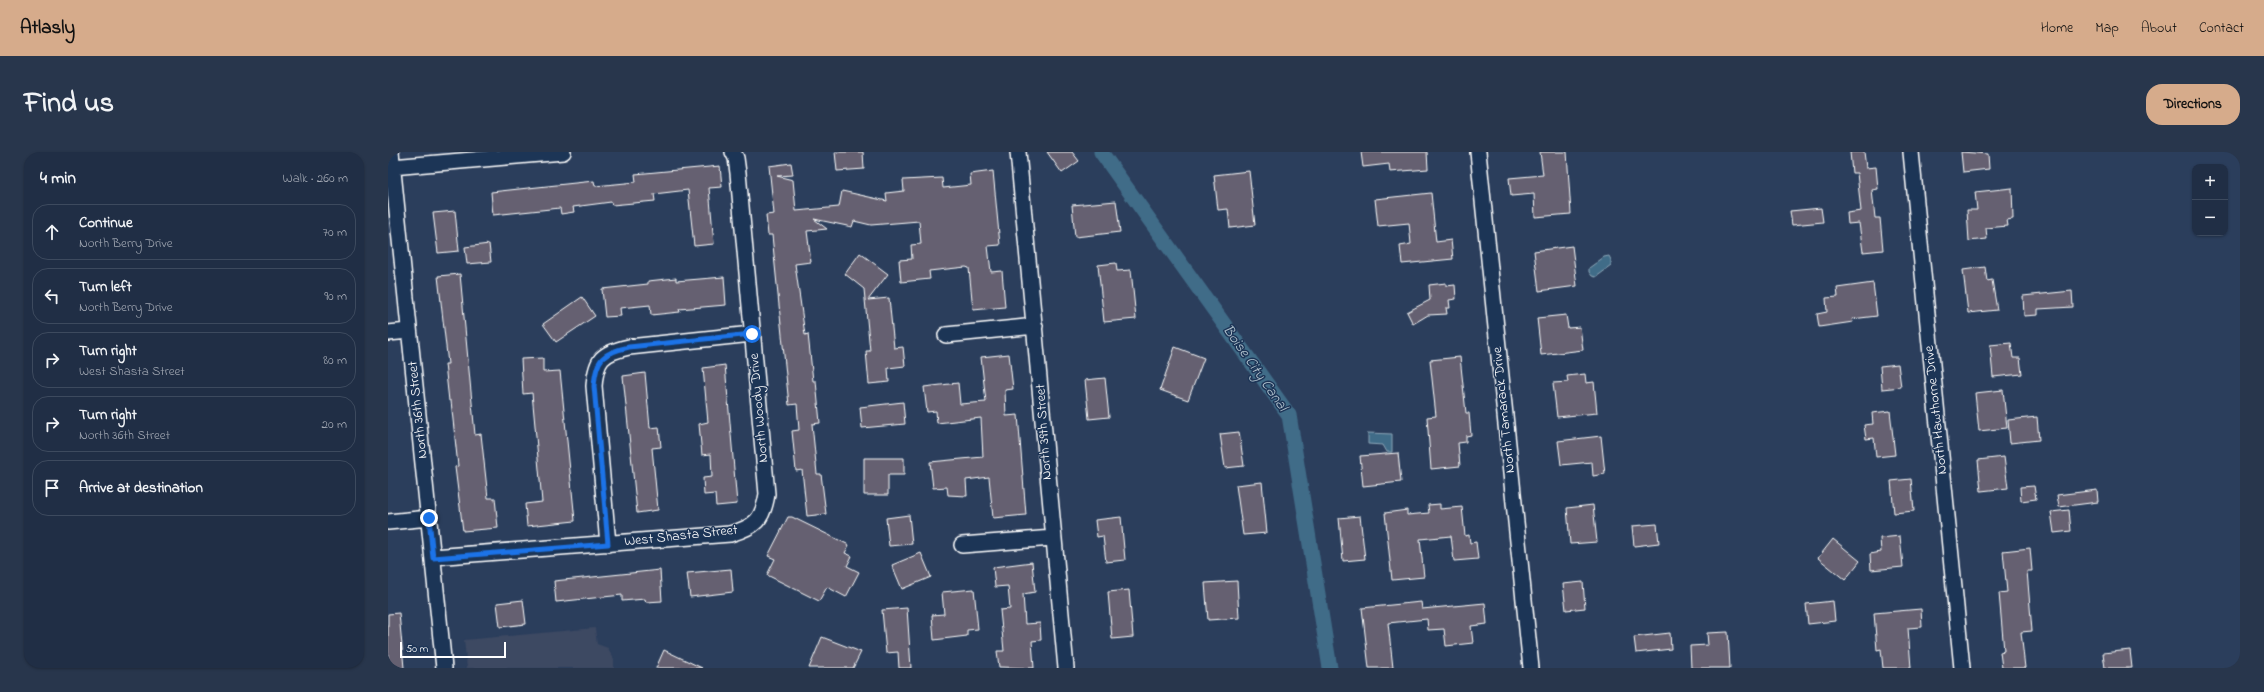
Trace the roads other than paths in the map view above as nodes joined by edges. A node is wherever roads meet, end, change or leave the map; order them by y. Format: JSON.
{"nodes":[{"id":1,"x":563,"y":152,"type":"edge"},
{"id":2,"x":733,"y":152,"type":"edge"},
{"id":3,"x":1018,"y":152,"type":"edge"},
{"id":4,"x":1478,"y":152,"type":"edge"},
{"id":5,"x":1911,"y":152,"type":"edge"},
{"id":6,"x":392,"y":159,"type":"edge"},
{"id":7,"x":1035,"y":326,"type":"junction"},
{"id":8,"x":409,"y":331,"type":"junction"},
{"id":9,"x":388,"y":333,"type":"edge"},
{"id":10,"x":752,"y":334,"type":"junction"},
{"id":11,"x":946,"y":335,"type":"dead end"},
{"id":12,"x":429,"y":518,"type":"junction"},
{"id":13,"x":758,"y":520,"type":"joint"},
{"id":14,"x":388,"y":522,"type":"edge"},
{"id":15,"x":1053,"y":538,"type":"junction"},
{"id":16,"x":608,"y":544,"type":"junction"},
{"id":17,"x":962,"y":545,"type":"dead end"},
{"id":18,"x":433,"y":558,"type":"junction"},
{"id":19,"x":444,"y":668,"type":"edge"},
{"id":20,"x":1066,"y":668,"type":"edge"},
{"id":21,"x":1531,"y":668,"type":"edge"},
{"id":22,"x":1962,"y":668,"type":"edge"}],
"edges":[{"from":1,"to":6,"type":"street"},
{"from":2,"to":10,"type":"street","name":"North Woody Drive"},
{"from":3,"to":7,"type":"street","name":"North 39th Street"},
{"from":4,"to":21,"type":"street","name":"North Tamarack Drive"},
{"from":5,"to":22,"type":"street","name":"North Hawthorne Drive"},
{"from":6,"to":8,"type":"street","name":"North 36th Street"},
{"from":7,"to":11,"type":"street"},
{"from":7,"to":15,"type":"street","name":"North 39th Street"},
{"from":8,"to":9,"type":"street"},
{"from":8,"to":12,"type":"street","name":"North 36th Street"},
{"from":10,"to":13,"type":"street","name":"North Woody Drive"},
{"from":10,"to":16,"type":"street"},
{"from":12,"to":14,"type":"street"},
{"from":12,"to":18,"type":"street","name":"North 36th Street"},
{"from":13,"to":16,"type":"street","name":"West Shasta Street"},
{"from":15,"to":17,"type":"street"},
{"from":15,"to":20,"type":"street","name":"North 39th Street"},
{"from":16,"to":18,"type":"street","name":"West Shasta Street"},
{"from":18,"to":19,"type":"street","name":"North 36th Street"}]}
